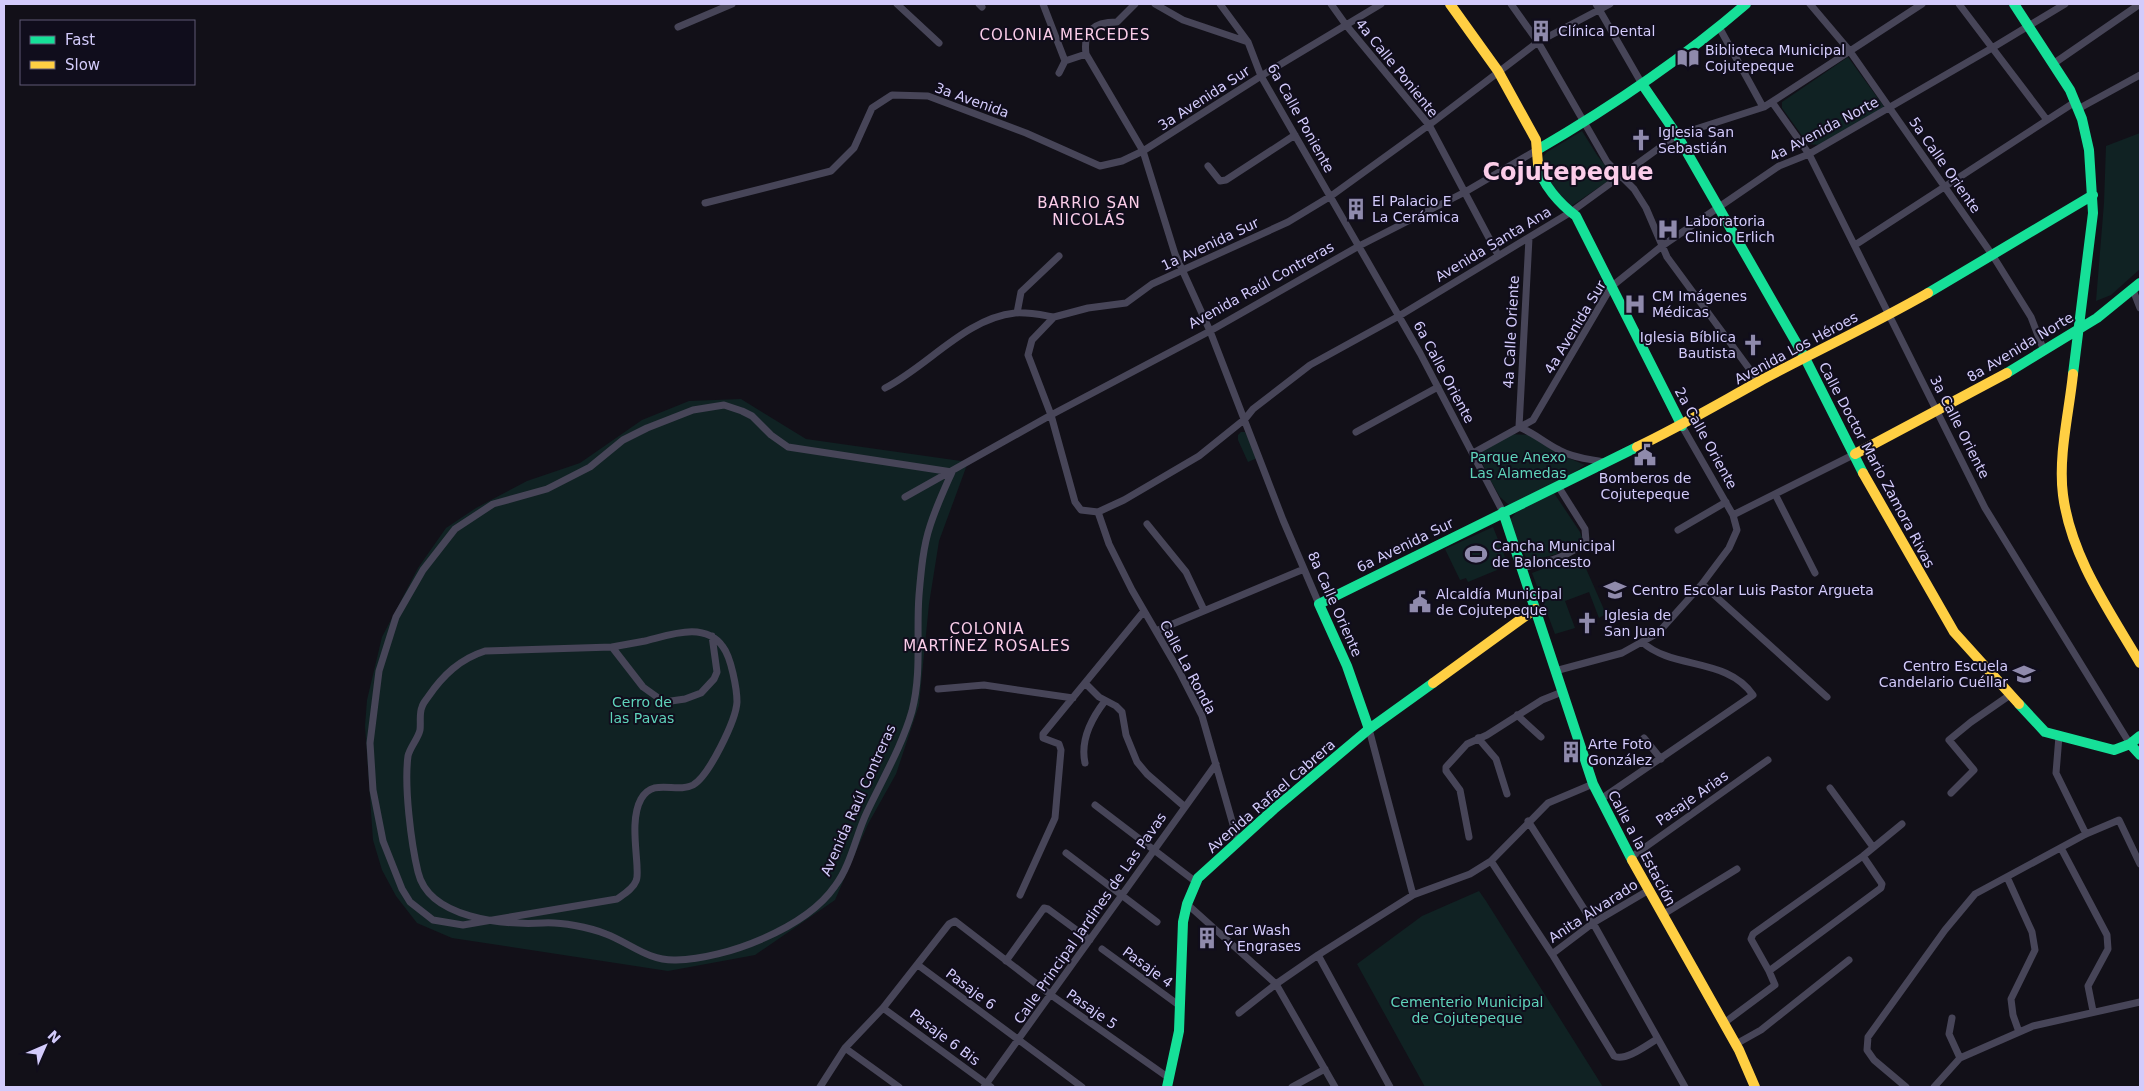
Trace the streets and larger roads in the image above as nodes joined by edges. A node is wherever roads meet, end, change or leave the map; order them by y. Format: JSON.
{"nodes":[{"id":1,"x":732,"y":4,"type":"edge"},
{"id":2,"x":897,"y":4,"type":"edge"},
{"id":3,"x":1043,"y":4,"type":"edge"},
{"id":4,"x":1134,"y":4,"type":"edge"},
{"id":5,"x":1155,"y":4,"type":"edge"},
{"id":6,"x":1220,"y":4,"type":"edge"},
{"id":7,"x":1331,"y":4,"type":"edge"},
{"id":8,"x":1381,"y":4,"type":"edge"},
{"id":9,"x":1450,"y":4,"type":"edge"},
{"id":10,"x":1511,"y":4,"type":"edge"},
{"id":11,"x":1610,"y":4,"type":"edge"},
{"id":12,"x":1746,"y":4,"type":"edge"},
{"id":13,"x":1810,"y":4,"type":"edge"},
{"id":14,"x":1922,"y":4,"type":"edge"},
{"id":15,"x":1959,"y":4,"type":"edge"},
{"id":16,"x":2014,"y":4,"type":"edge"},
{"id":17,"x":2065,"y":4,"type":"edge"},
{"id":18,"x":2140,"y":4,"type":"edge"},
{"id":19,"x":1597,"y":7,"type":"edge"},
{"id":20,"x":1346,"y":25,"type":"junction"},
{"id":21,"x":2028,"y":26,"type":"junction"},
{"id":22,"x":1719,"y":27,"type":"junction"},
{"id":23,"x":678,"y":28,"type":"dead end"},
{"id":24,"x":939,"y":42,"type":"dead end"},
{"id":25,"x":1248,"y":42,"type":"junction"},
{"id":26,"x":1538,"y":42,"type":"junction"},
{"id":27,"x":1992,"y":48,"type":"junction"},
{"id":28,"x":1848,"y":50,"type":"junction"},
{"id":29,"x":1086,"y":54,"type":"junction"},
{"id":30,"x":1065,"y":61,"type":"junction"},
{"id":31,"x":2053,"y":64,"type":"junction"},
{"id":32,"x":1498,"y":71,"type":"junction"},
{"id":33,"x":1058,"y":73,"type":"dead end"},
{"id":34,"x":2140,"y":75,"type":"edge"},
{"id":35,"x":1261,"y":76,"type":"junction"},
{"id":36,"x":1642,"y":84,"type":"junction"},
{"id":37,"x":1772,"y":102,"type":"junction"},
{"id":38,"x":2076,"y":106,"type":"junction"},
{"id":39,"x":1763,"y":107,"type":"junction"},
{"id":40,"x":1889,"y":108,"type":"junction"},
{"id":41,"x":2047,"y":120,"type":"junction"},
{"id":42,"x":1584,"y":123,"type":"junction"},
{"id":43,"x":1429,"y":125,"type":"junction"},
{"id":44,"x":1295,"y":135,"type":"junction"},
{"id":45,"x":1677,"y":135,"type":"junction"},
{"id":46,"x":1536,"y":150,"type":"junction"},
{"id":47,"x":1143,"y":151,"type":"junction"},
{"id":48,"x":1809,"y":154,"type":"junction"},
{"id":49,"x":1208,"y":166,"type":"dead end"},
{"id":50,"x":1620,"y":176,"type":"junction"},
{"id":51,"x":1946,"y":187,"type":"junction"},
{"id":52,"x":1465,"y":192,"type":"junction"},
{"id":53,"x":2093,"y":195,"type":"junction"},
{"id":54,"x":1331,"y":196,"type":"junction"},
{"id":55,"x":705,"y":203,"type":"dead end"},
{"id":56,"x":1717,"y":208,"type":"junction"},
{"id":57,"x":1571,"y":212,"type":"junction"},
{"id":58,"x":1528,"y":238,"type":"junction"},
{"id":59,"x":1855,"y":245,"type":"junction"},
{"id":60,"x":1359,"y":246,"type":"junction"},
{"id":61,"x":1662,"y":246,"type":"junction"},
{"id":62,"x":1498,"y":255,"type":"junction"},
{"id":63,"x":1059,"y":256,"type":"dead end"},
{"id":64,"x":1994,"y":256,"type":"junction"},
{"id":65,"x":1182,"y":271,"type":"junction"},
{"id":66,"x":2137,"y":286,"type":"edge"},
{"id":67,"x":1611,"y":287,"type":"junction"},
{"id":68,"x":2140,"y":308,"type":"edge"},
{"id":69,"x":1017,"y":313,"type":"junction"},
{"id":70,"x":1890,"y":315,"type":"junction"},
{"id":71,"x":1399,"y":316,"type":"junction"},
{"id":72,"x":1054,"y":317,"type":"junction"},
{"id":73,"x":1210,"y":330,"type":"junction"},
{"id":74,"x":2078,"y":330,"type":"junction"},
{"id":75,"x":2044,"y":351,"type":"junction"},
{"id":76,"x":1805,"y":358,"type":"junction"},
{"id":77,"x":1759,"y":382,"type":"junction"},
{"id":78,"x":1438,"y":386,"type":"junction"},
{"id":79,"x":885,"y":388,"type":"dead end"},
{"id":80,"x":1937,"y":412,"type":"junction"},
{"id":81,"x":1051,"y":415,"type":"junction"},
{"id":82,"x":1245,"y":419,"type":"junction"},
{"id":83,"x":1682,"y":426,"type":"junction"},
{"id":84,"x":1518,"y":427,"type":"junction"},
{"id":85,"x":1356,"y":432,"type":"dead end"},
{"id":86,"x":1473,"y":453,"type":"junction"},
{"id":87,"x":1855,"y":454,"type":"junction"},
{"id":88,"x":1604,"y":462,"type":"junction"},
{"id":89,"x":952,"y":472,"type":"junction"},
{"id":90,"x":1558,"y":486,"type":"junction"},
{"id":91,"x":1775,"y":494,"type":"junction"},
{"id":92,"x":905,"y":497,"type":"dead end"},
{"id":93,"x":1726,"y":502,"type":"junction"},
{"id":94,"x":1098,"y":512,"type":"junction"},
{"id":95,"x":1503,"y":512,"type":"junction"},
{"id":96,"x":1733,"y":515,"type":"junction"},
{"id":97,"x":1147,"y":524,"type":"dead end"},
{"id":98,"x":1678,"y":530,"type":"dead end"},
{"id":99,"x":1521,"y":568,"type":"junction"},
{"id":100,"x":1304,"y":569,"type":"junction"},
{"id":101,"x":1815,"y":573,"type":"dead end"},
{"id":102,"x":1702,"y":584,"type":"junction"},
{"id":103,"x":1319,"y":604,"type":"junction"},
{"id":104,"x":1535,"y":609,"type":"junction"},
{"id":105,"x":1204,"y":610,"type":"junction"},
{"id":106,"x":1144,"y":611,"type":"junction"},
{"id":107,"x":1156,"y":631,"type":"junction"},
{"id":108,"x":712,"y":636,"type":"junction"},
{"id":109,"x":1642,"y":642,"type":"junction"},
{"id":110,"x":612,"y":647,"type":"junction"},
{"id":111,"x":2140,"y":663,"type":"edge"},
{"id":112,"x":1555,"y":672,"type":"junction"},
{"id":113,"x":1085,"y":684,"type":"junction"},
{"id":114,"x":938,"y":689,"type":"dead end"},
{"id":115,"x":1562,"y":692,"type":"junction"},
{"id":116,"x":2010,"y":695,"type":"junction"},
{"id":117,"x":1827,"y":697,"type":"dead end"},
{"id":118,"x":1073,"y":698,"type":"junction"},
{"id":119,"x":1105,"y":701,"type":"junction"},
{"id":120,"x":1517,"y":715,"type":"junction"},
{"id":121,"x":1369,"y":729,"type":"junction"},
{"id":122,"x":2059,"y":736,"type":"junction"},
{"id":123,"x":2140,"y":736,"type":"edge"},
{"id":124,"x":1541,"y":737,"type":"dead end"},
{"id":125,"x":1478,"y":738,"type":"junction"},
{"id":126,"x":1644,"y":738,"type":"dead end"},
{"id":127,"x":2130,"y":744,"type":"junction"},
{"id":128,"x":2140,"y":755,"type":"edge"},
{"id":129,"x":1660,"y":759,"type":"junction"},
{"id":130,"x":1768,"y":760,"type":"dead end"},
{"id":131,"x":1085,"y":763,"type":"dead end"},
{"id":132,"x":1216,"y":764,"type":"junction"},
{"id":133,"x":1593,"y":784,"type":"junction"},
{"id":134,"x":1830,"y":788,"type":"dead end"},
{"id":135,"x":1951,"y":793,"type":"dead end"},
{"id":136,"x":1507,"y":794,"type":"dead end"},
{"id":137,"x":1600,"y":799,"type":"junction"},
{"id":138,"x":1095,"y":806,"type":"dead end"},
{"id":139,"x":1185,"y":807,"type":"junction"},
{"id":140,"x":1528,"y":821,"type":"junction"},
{"id":141,"x":1902,"y":824,"type":"dead end"},
{"id":142,"x":2086,"y":834,"type":"junction"},
{"id":143,"x":1469,"y":837,"type":"dead end"},
{"id":144,"x":1238,"y":842,"type":"junction"},
{"id":145,"x":1873,"y":847,"type":"junction"},
{"id":146,"x":2061,"y":848,"type":"junction"},
{"id":147,"x":1153,"y":851,"type":"junction"},
{"id":148,"x":1066,"y":853,"type":"dead end"},
{"id":149,"x":1863,"y":856,"type":"junction"},
{"id":150,"x":1630,"y":858,"type":"junction"},
{"id":151,"x":1490,"y":861,"type":"junction"},
{"id":152,"x":2140,"y":864,"type":"edge"},
{"id":153,"x":1737,"y":869,"type":"dead end"},
{"id":154,"x":2007,"y":877,"type":"junction"},
{"id":155,"x":1196,"y":882,"type":"junction"},
{"id":156,"x":1649,"y":890,"type":"junction"},
{"id":157,"x":1020,"y":895,"type":"dead end"},
{"id":158,"x":1413,"y":895,"type":"junction"},
{"id":159,"x":1122,"y":896,"type":"junction"},
{"id":160,"x":1187,"y":904,"type":"junction"},
{"id":161,"x":1662,"y":915,"type":"junction"},
{"id":162,"x":488,"y":920,"type":"junction"},
{"id":163,"x":1157,"y":922,"type":"dead end"},
{"id":164,"x":1593,"y":923,"type":"junction"},
{"id":165,"x":1090,"y":940,"type":"junction"},
{"id":166,"x":1102,"y":949,"type":"dead end"},
{"id":167,"x":1552,"y":953,"type":"junction"},
{"id":168,"x":1318,"y":954,"type":"junction"},
{"id":169,"x":1006,"y":960,"type":"junction"},
{"id":170,"x":1850,"y":960,"type":"dead end"},
{"id":171,"x":918,"y":965,"type":"junction"},
{"id":172,"x":1769,"y":970,"type":"junction"},
{"id":173,"x":1276,"y":984,"type":"junction"},
{"id":174,"x":1051,"y":995,"type":"junction"},
{"id":175,"x":2140,"y":1002,"type":"edge"},
{"id":176,"x":1180,"y":1006,"type":"junction"},
{"id":177,"x":884,"y":1008,"type":"junction"},
{"id":178,"x":2093,"y":1011,"type":"junction"},
{"id":179,"x":1239,"y":1013,"type":"dead end"},
{"id":180,"x":1952,"y":1018,"type":"dead end"},
{"id":181,"x":1724,"y":1023,"type":"junction"},
{"id":182,"x":2020,"y":1032,"type":"junction"},
{"id":183,"x":1658,"y":1039,"type":"junction"},
{"id":184,"x":1019,"y":1040,"type":"junction"},
{"id":185,"x":1736,"y":1044,"type":"junction"},
{"id":186,"x":845,"y":1048,"type":"junction"},
{"id":187,"x":1960,"y":1058,"type":"junction"},
{"id":188,"x":1325,"y":1069,"type":"junction"},
{"id":189,"x":1168,"y":1083,"type":"edge"},
{"id":190,"x":987,"y":1086,"type":"edge"},
{"id":191,"x":820,"y":1087,"type":"edge"},
{"id":192,"x":899,"y":1087,"type":"edge"},
{"id":193,"x":1082,"y":1087,"type":"edge"},
{"id":194,"x":1292,"y":1087,"type":"edge"},
{"id":195,"x":1335,"y":1087,"type":"edge"},
{"id":196,"x":1390,"y":1087,"type":"edge"},
{"id":197,"x":1685,"y":1087,"type":"edge"},
{"id":198,"x":1755,"y":1087,"type":"edge"},
{"id":199,"x":1906,"y":1087,"type":"edge"},
{"id":200,"x":1934,"y":1087,"type":"edge"}],
"edges":[{"from":1,"to":23,"type":"street"},
{"from":2,"to":24,"type":"street"},
{"from":3,"to":30,"type":"street"},
{"from":4,"to":29,"type":"street"},
{"from":5,"to":25,"type":"street"},
{"from":6,"to":25,"type":"street","name":"6a Calle Poniente"},
{"from":7,"to":20,"type":"street","name":"4a Calle Poniente"},
{"from":8,"to":20,"type":"street","name":"3a Avenida Sur"},
{"from":9,"to":32,"type":"street","name":"2a Calle Oriente"},
{"from":10,"to":26,"type":"street"},
{"from":11,"to":19,"type":"street","name":"1a Avenida Sur"},
{"from":12,"to":22,"type":"street","name":"Avenida Raúl Contreras"},
{"from":13,"to":28,"type":"street","name":"5a Calle Oriente"},
{"from":14,"to":28,"type":"street","name":"Avenida Santa Ana"},
{"from":15,"to":27,"type":"street"},
{"from":16,"to":21,"type":"street"},
{"from":17,"to":21,"type":"street","name":"4a Avenida Norte"},
{"from":18,"to":31,"type":"street"},
{"from":19,"to":26,"type":"street","name":"1a Avenida Sur"},
{"from":19,"to":36,"type":"street","name":"Calle Doctor Mario Zamora Rivas"},
{"from":20,"to":35,"type":"street","name":"3a Avenida Sur"},
{"from":20,"to":43,"type":"street","name":"4a Calle Poniente"},
{"from":21,"to":27,"type":"street","name":"4a Avenida Norte"},
{"from":21,"to":31,"type":"street"},
{"from":22,"to":36,"type":"street","name":"Avenida Raúl Contreras"},
{"from":22,"to":39,"type":"street"},
{"from":25,"to":35,"type":"street","name":"6a Calle Poniente"},
{"from":26,"to":32,"type":"street","name":"1a Avenida Sur"},
{"from":26,"to":42,"type":"street"},
{"from":27,"to":40,"type":"street","name":"4a Avenida Norte"},
{"from":27,"to":41,"type":"street"},
{"from":28,"to":37,"type":"street","name":"Avenida Santa Ana"},
{"from":28,"to":40,"type":"street","name":"5a Calle Oriente"},
{"from":29,"to":30,"type":"street"},
{"from":29,"to":47,"type":"street","name":"8a Calle Oriente"},
{"from":30,"to":33,"type":"street"},
{"from":31,"to":38,"type":"street"},
{"from":32,"to":43,"type":"street","name":"1a Avenida Sur"},
{"from":32,"to":46,"type":"street","name":"2a Calle Oriente"},
{"from":34,"to":38,"type":"street"},
{"from":35,"to":44,"type":"street","name":"6a Calle Poniente"},
{"from":35,"to":47,"type":"street","name":"3a Avenida Sur"},
{"from":36,"to":42,"type":"street","name":"Avenida Raúl Contreras"},
{"from":36,"to":45,"type":"street","name":"Calle Doctor Mario Zamora Rivas"},
{"from":37,"to":39,"type":"street","name":"Avenida Santa Ana"},
{"from":37,"to":48,"type":"street","name":"3a Calle Oriente"},
{"from":38,"to":41,"type":"street"},
{"from":38,"to":53,"type":"street"},
{"from":39,"to":45,"type":"street","name":"Avenida Santa Ana"},
{"from":40,"to":48,"type":"street","name":"4a Avenida Norte"},
{"from":40,"to":51,"type":"street","name":"5a Calle Oriente"},
{"from":41,"to":51,"type":"street"},
{"from":42,"to":46,"type":"street","name":"Avenida Raúl Contreras"},
{"from":42,"to":50,"type":"street"},
{"from":43,"to":52,"type":"street","name":"4a Calle Poniente"},
{"from":43,"to":54,"type":"street","name":"1a Avenida Sur"},
{"from":44,"to":49,"type":"street"},
{"from":44,"to":54,"type":"street","name":"6a Calle Poniente"},
{"from":45,"to":50,"type":"street","name":"Avenida Santa Ana"},
{"from":45,"to":56,"type":"street","name":"Calle Doctor Mario Zamora Rivas"},
{"from":46,"to":52,"type":"street","name":"Avenida Raúl Contreras"},
{"from":46,"to":57,"type":"street","name":"2a Calle Oriente"},
{"from":47,"to":55,"type":"street","name":"3a Avenida"},
{"from":47,"to":65,"type":"street","name":"8a Calle Oriente"},
{"from":48,"to":56,"type":"street","name":"4a Avenida Norte"},
{"from":48,"to":59,"type":"street","name":"3a Calle Oriente"},
{"from":50,"to":57,"type":"street","name":"Avenida Santa Ana"},
{"from":50,"to":61,"type":"street"},
{"from":51,"to":59,"type":"street"},
{"from":51,"to":64,"type":"street","name":"5a Calle Oriente"},
{"from":52,"to":60,"type":"street","name":"Avenida Raúl Contreras"},
{"from":52,"to":62,"type":"street","name":"4a Calle Poniente"},
{"from":53,"to":64,"type":"street","name":"Avenida Los Héroes"},
{"from":53,"to":74,"type":"street"},
{"from":54,"to":60,"type":"street","name":"6a Calle Poniente"},
{"from":54,"to":65,"type":"street","name":"1a Avenida Sur"},
{"from":56,"to":61,"type":"street","name":"4a Avenida Norte"},
{"from":56,"to":76,"type":"street","name":"Calle Doctor Mario Zamora Rivas"},
{"from":57,"to":58,"type":"street","name":"Avenida Santa Ana"},
{"from":57,"to":67,"type":"street","name":"2a Calle Oriente"},
{"from":58,"to":62,"type":"street","name":"Avenida Santa Ana"},
{"from":58,"to":84,"type":"street","name":"4a Calle Oriente"},
{"from":59,"to":70,"type":"street","name":"3a Calle Oriente"},
{"from":60,"to":71,"type":"street","name":"6a Calle Oriente"},
{"from":60,"to":73,"type":"street","name":"Avenida Raúl Contreras"},
{"from":61,"to":67,"type":"street","name":"4a Avenida Sur"},
{"from":61,"to":77,"type":"street"},
{"from":62,"to":71,"type":"street","name":"Avenida Santa Ana"},
{"from":63,"to":69,"type":"street"},
{"from":64,"to":70,"type":"street","name":"Avenida Los Héroes"},
{"from":64,"to":75,"type":"street","name":"5a Calle Oriente"},
{"from":65,"to":72,"type":"street","name":"1a Avenida Sur"},
{"from":65,"to":73,"type":"street","name":"8a Calle Oriente"},
{"from":66,"to":68,"type":"street"},
{"from":66,"to":74,"type":"street","name":"8a Avenida Norte"},
{"from":67,"to":83,"type":"street","name":"2a Calle Oriente"},
{"from":67,"to":84,"type":"street","name":"4a Avenida Sur"},
{"from":69,"to":72,"type":"street"},
{"from":69,"to":79,"type":"street"},
{"from":70,"to":76,"type":"street","name":"Avenida Los Héroes"},
{"from":70,"to":80,"type":"street","name":"3a Calle Oriente"},
{"from":71,"to":78,"type":"street","name":"6a Calle Oriente"},
{"from":71,"to":82,"type":"street","name":"Avenida Santa Ana"},
{"from":72,"to":81,"type":"street"},
{"from":73,"to":81,"type":"street","name":"Avenida Raúl Contreras"},
{"from":73,"to":82,"type":"street","name":"8a Calle Oriente"},
{"from":74,"to":75,"type":"street","name":"8a Avenida Norte"},
{"from":74,"to":111,"type":"street"},
{"from":75,"to":80,"type":"street","name":"8a Avenida Norte"},
{"from":76,"to":77,"type":"street","name":"Avenida Los Héroes"},
{"from":76,"to":87,"type":"street","name":"Calle Doctor Mario Zamora Rivas"},
{"from":77,"to":83,"type":"street","name":"Avenida Los Héroes"},
{"from":78,"to":85,"type":"street"},
{"from":78,"to":86,"type":"street","name":"6a Calle Oriente"},
{"from":80,"to":87,"type":"street","name":"8a Avenida Norte"},
{"from":80,"to":127,"type":"street","name":"3a Calle Oriente"},
{"from":81,"to":89,"type":"street","name":"Avenida Raúl Contreras"},
{"from":81,"to":94,"type":"street"},
{"from":82,"to":94,"type":"street","name":"Avenida Santa Ana"},
{"from":82,"to":100,"type":"street","name":"8a Calle Oriente"},
{"from":83,"to":88,"type":"street","name":"Avenida Los Héroes"},
{"from":83,"to":93,"type":"street","name":"2a Calle Oriente"},
{"from":84,"to":86,"type":"street","name":"4a Avenida Sur"},
{"from":84,"to":88,"type":"street"},
{"from":86,"to":95,"type":"street","name":"6a Calle Oriente"},
{"from":87,"to":91,"type":"street"},
{"from":87,"to":116,"type":"street","name":"Calle Doctor Mario Zamora Rivas"},
{"from":88,"to":90,"type":"street","name":"Avenida Los Héroes"},
{"from":89,"to":92,"type":"street","name":"Avenida Raúl Contreras"},
{"from":89,"to":162,"type":"street","name":"Avenida Raúl Contreras"},
{"from":89,"to":162,"type":"street","name":"Avenida Raúl Contreras"},
{"from":90,"to":95,"type":"street","name":"Avenida Los Héroes"},
{"from":90,"to":99,"type":"street"},
{"from":91,"to":96,"type":"street"},
{"from":91,"to":101,"type":"street"},
{"from":93,"to":96,"type":"street","name":"2a Calle Oriente"},
{"from":93,"to":98,"type":"street"},
{"from":94,"to":106,"type":"street","name":"Calle La Ronda"},
{"from":95,"to":99,"type":"street","name":"Calle a la Estación"},
{"from":95,"to":103,"type":"street","name":"6a Avenida Sur"},
{"from":96,"to":102,"type":"street","name":"2a Calle Oriente"},
{"from":97,"to":105,"type":"street"},
{"from":99,"to":104,"type":"street","name":"Calle a la Estación"},
{"from":100,"to":103,"type":"street","name":"8a Calle Oriente"},
{"from":100,"to":105,"type":"street"},
{"from":102,"to":109,"type":"street","name":"2a Calle Oriente"},
{"from":102,"to":117,"type":"street"},
{"from":103,"to":121,"type":"street","name":"8a Calle Oriente"},
{"from":104,"to":112,"type":"street","name":"Calle a la Estación"},
{"from":104,"to":121,"type":"street","name":"Avenida Rafael Cabrera"},
{"from":105,"to":107,"type":"street"},
{"from":106,"to":107,"type":"street","name":"Calle La Ronda"},
{"from":106,"to":113,"type":"street"},
{"from":107,"to":132,"type":"street","name":"Calle La Ronda"},
{"from":108,"to":110,"type":"street","name":"Avenida Raúl Contreras"},
{"from":108,"to":110,"type":"street"},
{"from":108,"to":162,"type":"street","name":"Avenida Raúl Contreras"},
{"from":109,"to":112,"type":"street","name":"2a Calle Oriente"},
{"from":109,"to":129,"type":"street"},
{"from":110,"to":162,"type":"street","name":"Avenida Raúl Contreras"},
{"from":112,"to":115,"type":"street","name":"Calle a la Estación"},
{"from":113,"to":118,"type":"street"},
{"from":113,"to":119,"type":"street"},
{"from":114,"to":118,"type":"street"},
{"from":115,"to":120,"type":"street"},
{"from":115,"to":133,"type":"street","name":"Calle a la Estación"},
{"from":116,"to":122,"type":"street","name":"Calle Doctor Mario Zamora Rivas"},
{"from":116,"to":135,"type":"street"},
{"from":118,"to":157,"type":"street"},
{"from":119,"to":131,"type":"street"},
{"from":119,"to":139,"type":"street"},
{"from":120,"to":124,"type":"street"},
{"from":120,"to":125,"type":"street"},
{"from":121,"to":144,"type":"street","name":"Avenida Rafael Cabrera"},
{"from":121,"to":158,"type":"street","name":"8a Calle Oriente"},
{"from":122,"to":127,"type":"street","name":"Calle Doctor Mario Zamora Rivas"},
{"from":122,"to":142,"type":"street"},
{"from":123,"to":127,"type":"street","name":"Calle Doctor Mario Zamora Rivas"},
{"from":125,"to":136,"type":"street"},
{"from":125,"to":143,"type":"street"},
{"from":126,"to":129,"type":"street"},
{"from":127,"to":128,"type":"street","name":"3a Calle Oriente"},
{"from":129,"to":137,"type":"street"},
{"from":130,"to":150,"type":"street","name":"Pasaje Arias"},
{"from":132,"to":139,"type":"street","name":"Calle Principal Jardines de Las Pavas"},
{"from":132,"to":144,"type":"street","name":"Calle La Ronda"},
{"from":133,"to":137,"type":"street","name":"Calle a la Estación"},
{"from":133,"to":140,"type":"street"},
{"from":134,"to":145,"type":"street"},
{"from":137,"to":150,"type":"street","name":"Calle a la Estación"},
{"from":138,"to":147,"type":"street"},
{"from":139,"to":147,"type":"street","name":"Calle Principal Jardines de Las Pavas"},
{"from":140,"to":151,"type":"street"},
{"from":140,"to":164,"type":"street"},
{"from":141,"to":145,"type":"street"},
{"from":142,"to":146,"type":"street"},
{"from":142,"to":152,"type":"street"},
{"from":144,"to":155,"type":"street","name":"Avenida Rafael Cabrera"},
{"from":145,"to":149,"type":"street"},
{"from":146,"to":154,"type":"street"},
{"from":146,"to":178,"type":"street"},
{"from":147,"to":155,"type":"street"},
{"from":147,"to":159,"type":"street","name":"Calle Principal Jardines de Las Pavas"},
{"from":148,"to":159,"type":"street"},
{"from":149,"to":172,"type":"street"},
{"from":149,"to":172,"type":"street"},
{"from":150,"to":156,"type":"street","name":"Calle a la Estación"},
{"from":151,"to":158,"type":"street"},
{"from":151,"to":167,"type":"street"},
{"from":153,"to":161,"type":"street"},
{"from":154,"to":182,"type":"street"},
{"from":154,"to":199,"type":"street"},
{"from":155,"to":160,"type":"street","name":"Avenida Rafael Cabrera"},
{"from":156,"to":161,"type":"street","name":"Calle a la Estación"},
{"from":156,"to":164,"type":"street","name":"Anita Alvarado"},
{"from":158,"to":168,"type":"street"},
{"from":159,"to":163,"type":"street"},
{"from":159,"to":165,"type":"street","name":"Calle Principal Jardines de Las Pavas"},
{"from":160,"to":173,"type":"street"},
{"from":160,"to":176,"type":"street","name":"Avenida Rafael Cabrera"},
{"from":161,"to":181,"type":"street","name":"Calle a la Estación"},
{"from":164,"to":167,"type":"street","name":"Anita Alvarado"},
{"from":164,"to":183,"type":"street"},
{"from":165,"to":169,"type":"street"},
{"from":165,"to":174,"type":"street","name":"Calle Principal Jardines de Las Pavas"},
{"from":166,"to":176,"type":"street","name":"Pasaje 4"},
{"from":167,"to":183,"type":"street"},
{"from":168,"to":173,"type":"street"},
{"from":168,"to":196,"type":"street"},
{"from":169,"to":171,"type":"street","name":"Pasaje 5"},
{"from":169,"to":174,"type":"street","name":"Pasaje 5"},
{"from":170,"to":185,"type":"street"},
{"from":171,"to":177,"type":"street"},
{"from":171,"to":184,"type":"street","name":"Pasaje 6"},
{"from":172,"to":181,"type":"street"},
{"from":173,"to":179,"type":"street"},
{"from":173,"to":188,"type":"street"},
{"from":174,"to":184,"type":"street","name":"Calle Principal Jardines de Las Pavas"},
{"from":174,"to":189,"type":"street","name":"Pasaje 5"},
{"from":175,"to":178,"type":"street"},
{"from":176,"to":189,"type":"street","name":"Avenida Rafael Cabrera"},
{"from":177,"to":186,"type":"street"},
{"from":177,"to":190,"type":"street","name":"Pasaje 6 Bis"},
{"from":178,"to":182,"type":"street"},
{"from":180,"to":187,"type":"street"},
{"from":181,"to":185,"type":"street","name":"Calle a la Estación"},
{"from":182,"to":187,"type":"street"},
{"from":183,"to":197,"type":"street"},
{"from":184,"to":190,"type":"street","name":"Calle Principal Jardines de Las Pavas"},
{"from":184,"to":193,"type":"street","name":"Pasaje 6"},
{"from":185,"to":198,"type":"street","name":"Calle a la Estación"},
{"from":186,"to":191,"type":"street"},
{"from":186,"to":192,"type":"street"},
{"from":187,"to":200,"type":"street"},
{"from":188,"to":194,"type":"street"},
{"from":188,"to":195,"type":"street"}]}
